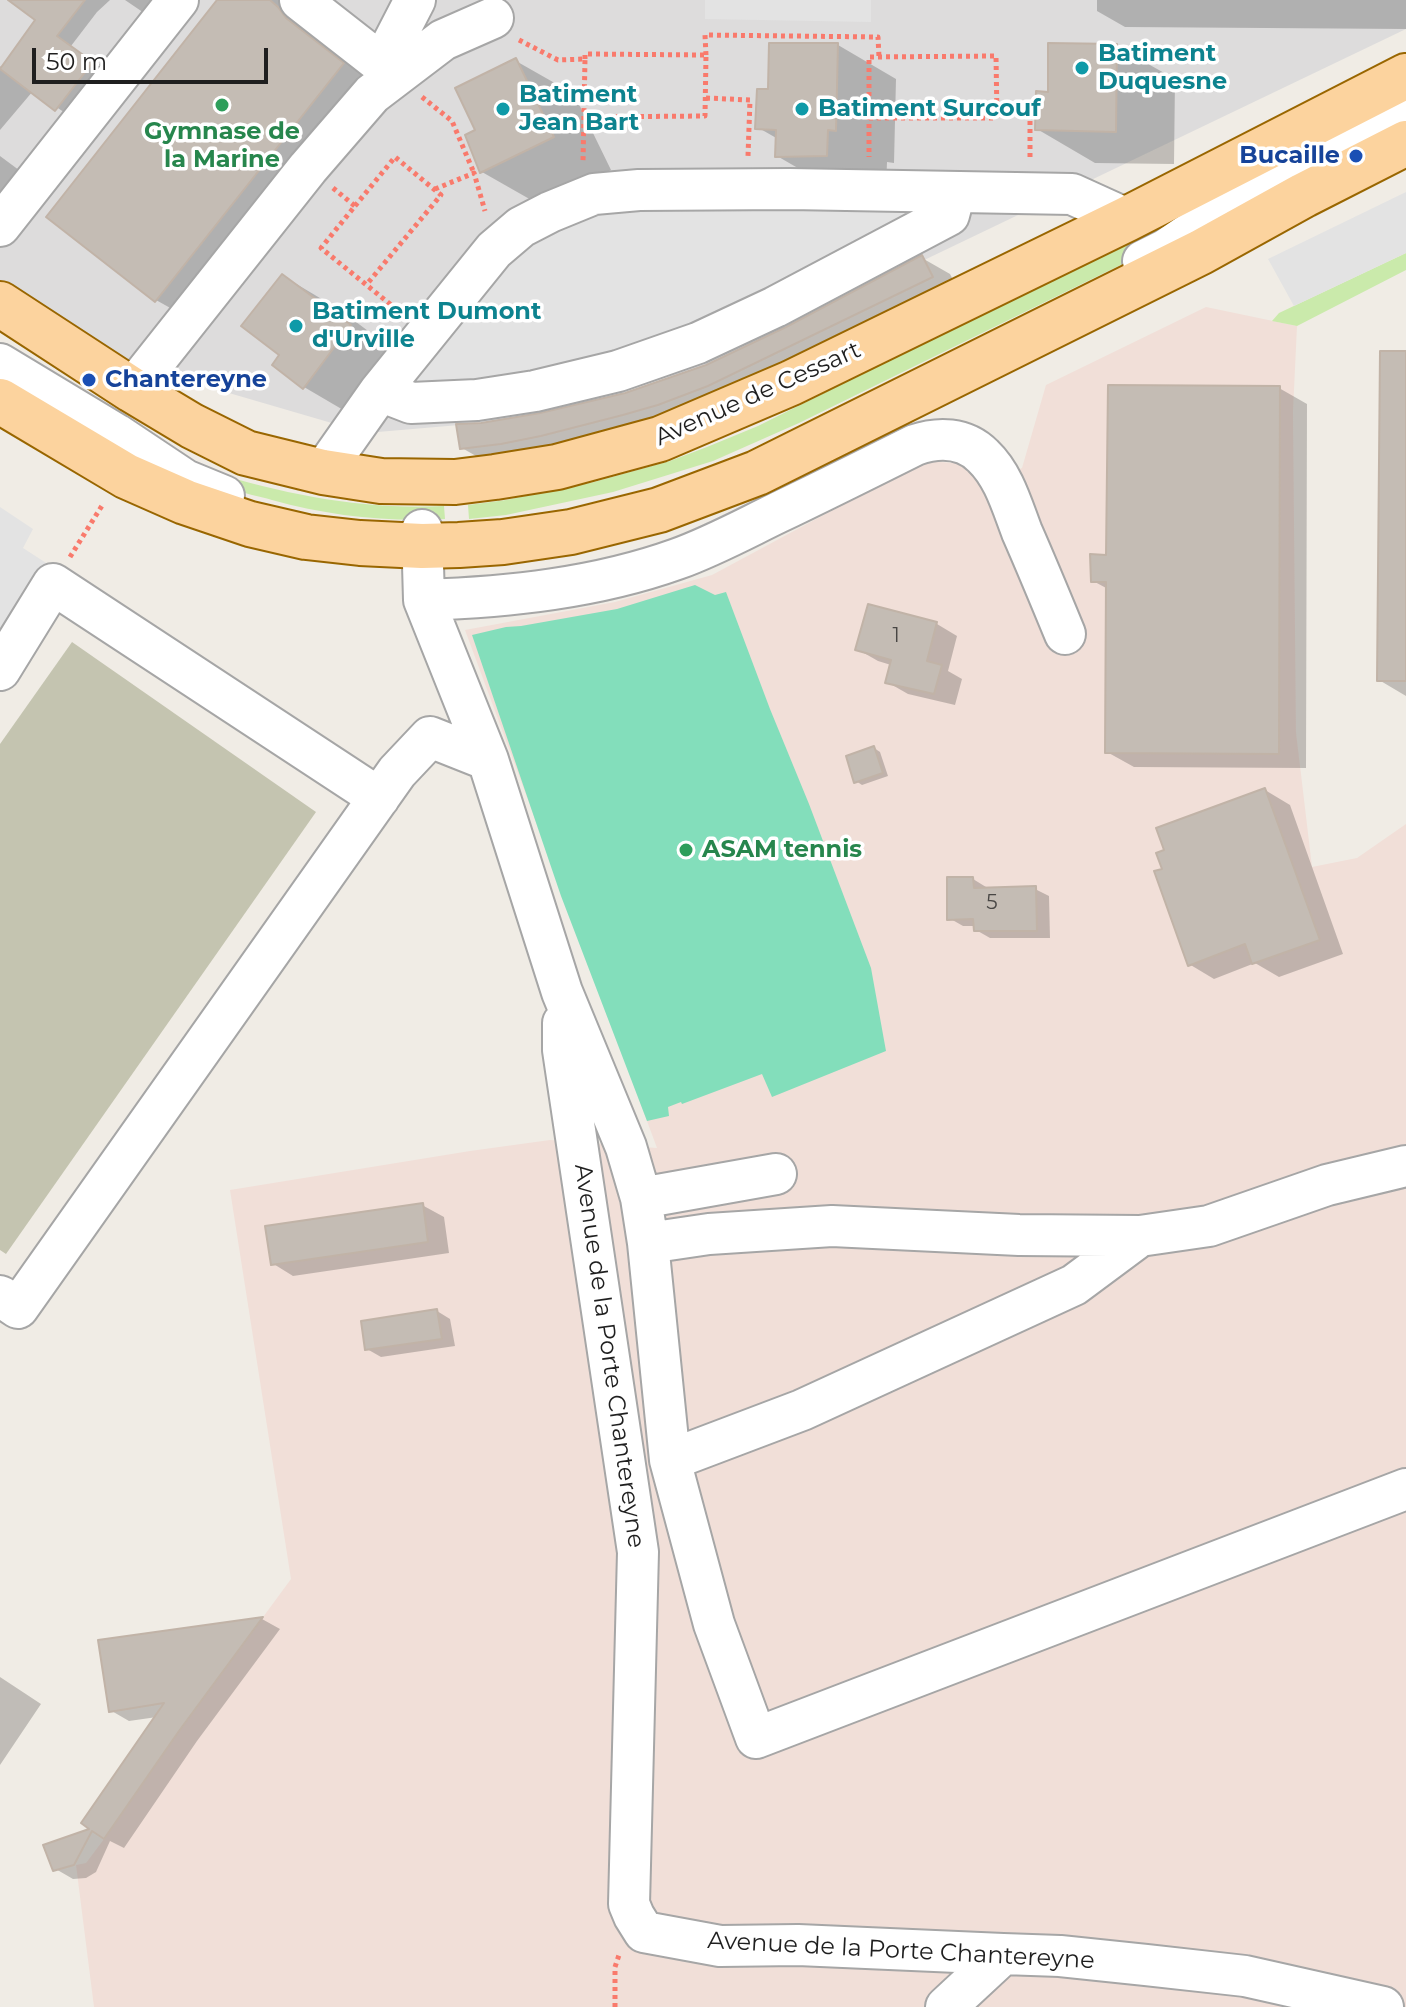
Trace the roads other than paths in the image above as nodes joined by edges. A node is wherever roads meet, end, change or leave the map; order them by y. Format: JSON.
{"nodes":[{"id":1,"x":178,"y":0,"type":"edge"},
{"id":2,"x":300,"y":0,"type":"edge"},
{"id":3,"x":415,"y":0,"type":"edge"},
{"id":4,"x":493,"y":18,"type":"road end"},
{"id":5,"x":389,"y":70,"type":"junction"},
{"id":6,"x":1406,"y":76,"type":"edge"},
{"id":7,"x":1406,"y":96,"type":"edge"},
{"id":8,"x":1406,"y":110,"type":"edge"},
{"id":9,"x":1406,"y":143,"type":"edge"},
{"id":10,"x":955,"y":192,"type":"junction"},
{"id":11,"x":1127,"y":219,"type":"junction"},
{"id":12,"x":0,"y":226,"type":"edge"},
{"id":13,"x":0,"y":304,"type":"edge"},
{"id":14,"x":0,"y":343,"type":"edge"},
{"id":15,"x":0,"y":364,"type":"edge"},
{"id":16,"x":132,"y":390,"type":"junction"},
{"id":17,"x":380,"y":391,"type":"junction"},
{"id":18,"x":0,"y":401,"type":"edge"},
{"id":19,"x":323,"y":472,"type":"junction"},
{"id":20,"x":422,"y":538,"type":"junction"},
{"id":21,"x":424,"y":600,"type":"junction"},
{"id":22,"x":1065,"y":634,"type":"dead end"},
{"id":23,"x":0,"y":670,"type":"edge"},
{"id":24,"x":488,"y":760,"type":"junction"},
{"id":25,"x":379,"y":798,"type":"junction"},
{"id":26,"x":562,"y":992,"type":"junction"},
{"id":27,"x":1406,"y":1166,"type":"edge"},
{"id":28,"x":776,"y":1174,"type":"dead end"},
{"id":29,"x":641,"y":1198,"type":"junction"},
{"id":30,"x":1140,"y":1236,"type":"junction"},
{"id":31,"x":648,"y":1243,"type":"junction"},
{"id":32,"x":9,"y":1302,"type":"edge"},
{"id":33,"x":670,"y":1460,"type":"junction"},
{"id":34,"x":1406,"y":1489,"type":"edge"},
{"id":35,"x":1003,"y":1954,"type":"junction"},
{"id":36,"x":946,"y":2007,"type":"edge"},
{"id":37,"x":1383,"y":2007,"type":"edge"}],
"edges":[{"from":1,"to":12,"type":"street"},
{"from":2,"to":5,"type":"street"},
{"from":3,"to":5,"type":"street"},
{"from":4,"to":5,"type":"street"},
{"from":5,"to":16,"type":"street"},
{"from":6,"to":11,"type":"main road","name":"Avenue de Cessart"},
{"from":7,"to":14,"type":"street"},
{"from":8,"to":20,"type":"street"},
{"from":9,"to":20,"type":"main road"},
{"from":10,"to":11,"type":"street"},
{"from":10,"to":17,"type":"street"},
{"from":10,"to":17,"type":"street"},
{"from":11,"to":19,"type":"main road","name":"Avenue de Cessart"},
{"from":13,"to":16,"type":"main road","name":"Avenue de Cessart"},
{"from":15,"to":20,"type":"street"},
{"from":16,"to":19,"type":"main road","name":"Avenue de Cessart"},
{"from":17,"to":19,"type":"street"},
{"from":18,"to":20,"type":"main road"},
{"from":20,"to":21,"type":"street","name":"Avenue de la Porte Chantereyne"},
{"from":21,"to":22,"type":"street"},
{"from":21,"to":24,"type":"street","name":"Avenue de la Porte Chantereyne"},
{"from":23,"to":25,"type":"street"},
{"from":24,"to":25,"type":"street"},
{"from":24,"to":26,"type":"street","name":"Avenue de la Porte Chantereyne"},
{"from":25,"to":32,"type":"street"},
{"from":26,"to":29,"type":"street","name":"Avenue de la Porte Chantereyne"},
{"from":26,"to":35,"type":"street","name":"Avenue de la Porte Chantereyne"},
{"from":27,"to":30,"type":"street"},
{"from":28,"to":29,"type":"street"},
{"from":29,"to":31,"type":"street","name":"Avenue de la Porte Chantereyne"},
{"from":30,"to":31,"type":"street"},
{"from":30,"to":33,"type":"street"},
{"from":31,"to":33,"type":"street","name":"Avenue de la Porte Chantereyne"},
{"from":33,"to":34,"type":"street","name":"Avenue de la Porte Chantereyne"},
{"from":35,"to":36,"type":"street"},
{"from":35,"to":37,"type":"street","name":"Avenue de la Porte Chantereyne"}]}
